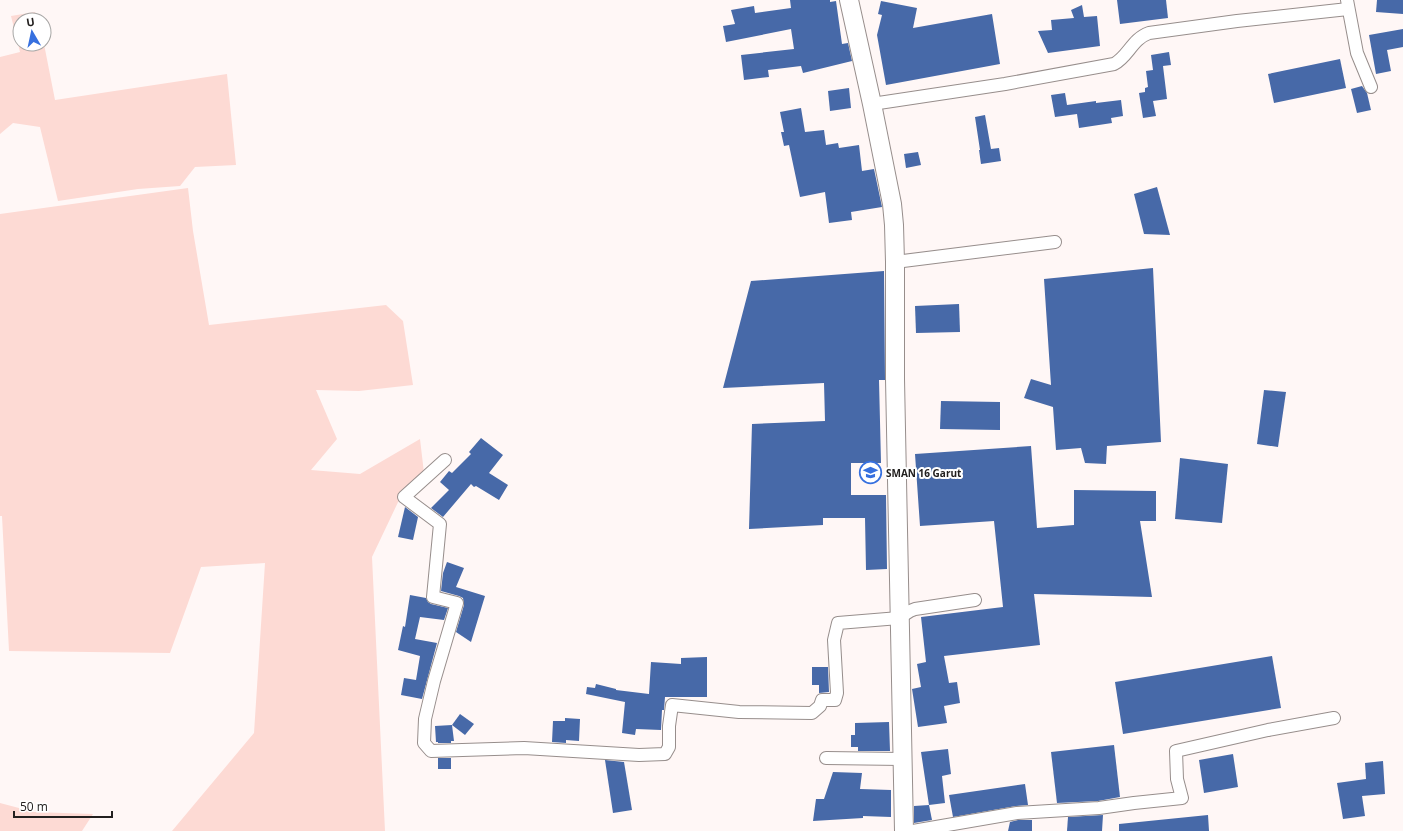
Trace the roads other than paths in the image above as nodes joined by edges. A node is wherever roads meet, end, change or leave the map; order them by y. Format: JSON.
{"nodes":[{"id":1,"x":849,"y":0,"type":"edge"},
{"id":2,"x":1347,"y":5,"type":"edge"},
{"id":3,"x":1370,"y":87,"type":"dead end"},
{"id":4,"x":872,"y":104,"type":"junction"},
{"id":5,"x":1055,"y":242,"type":"dead end"},
{"id":6,"x":895,"y":262,"type":"junction"},
{"id":7,"x":445,"y":460,"type":"dead end"},
{"id":8,"x":975,"y":600,"type":"dead end"},
{"id":9,"x":899,"y":618,"type":"junction"},
{"id":10,"x":1334,"y":718,"type":"dead end"},
{"id":11,"x":826,"y":758,"type":"dead end"},
{"id":12,"x":902,"y":759,"type":"junction"},
{"id":13,"x":904,"y":831,"type":"edge"},
{"id":14,"x":913,"y":831,"type":"edge"}],
"edges":[{"from":1,"to":4,"type":"main road"},
{"from":2,"to":3,"type":"street"},
{"from":2,"to":4,"type":"street"},
{"from":4,"to":6,"type":"main road"},
{"from":5,"to":6,"type":"street"},
{"from":6,"to":9,"type":"main road"},
{"from":7,"to":9,"type":"street"},
{"from":8,"to":9,"type":"street"},
{"from":9,"to":12,"type":"main road"},
{"from":10,"to":14,"type":"street"},
{"from":11,"to":12,"type":"street"},
{"from":12,"to":13,"type":"main road"}]}
